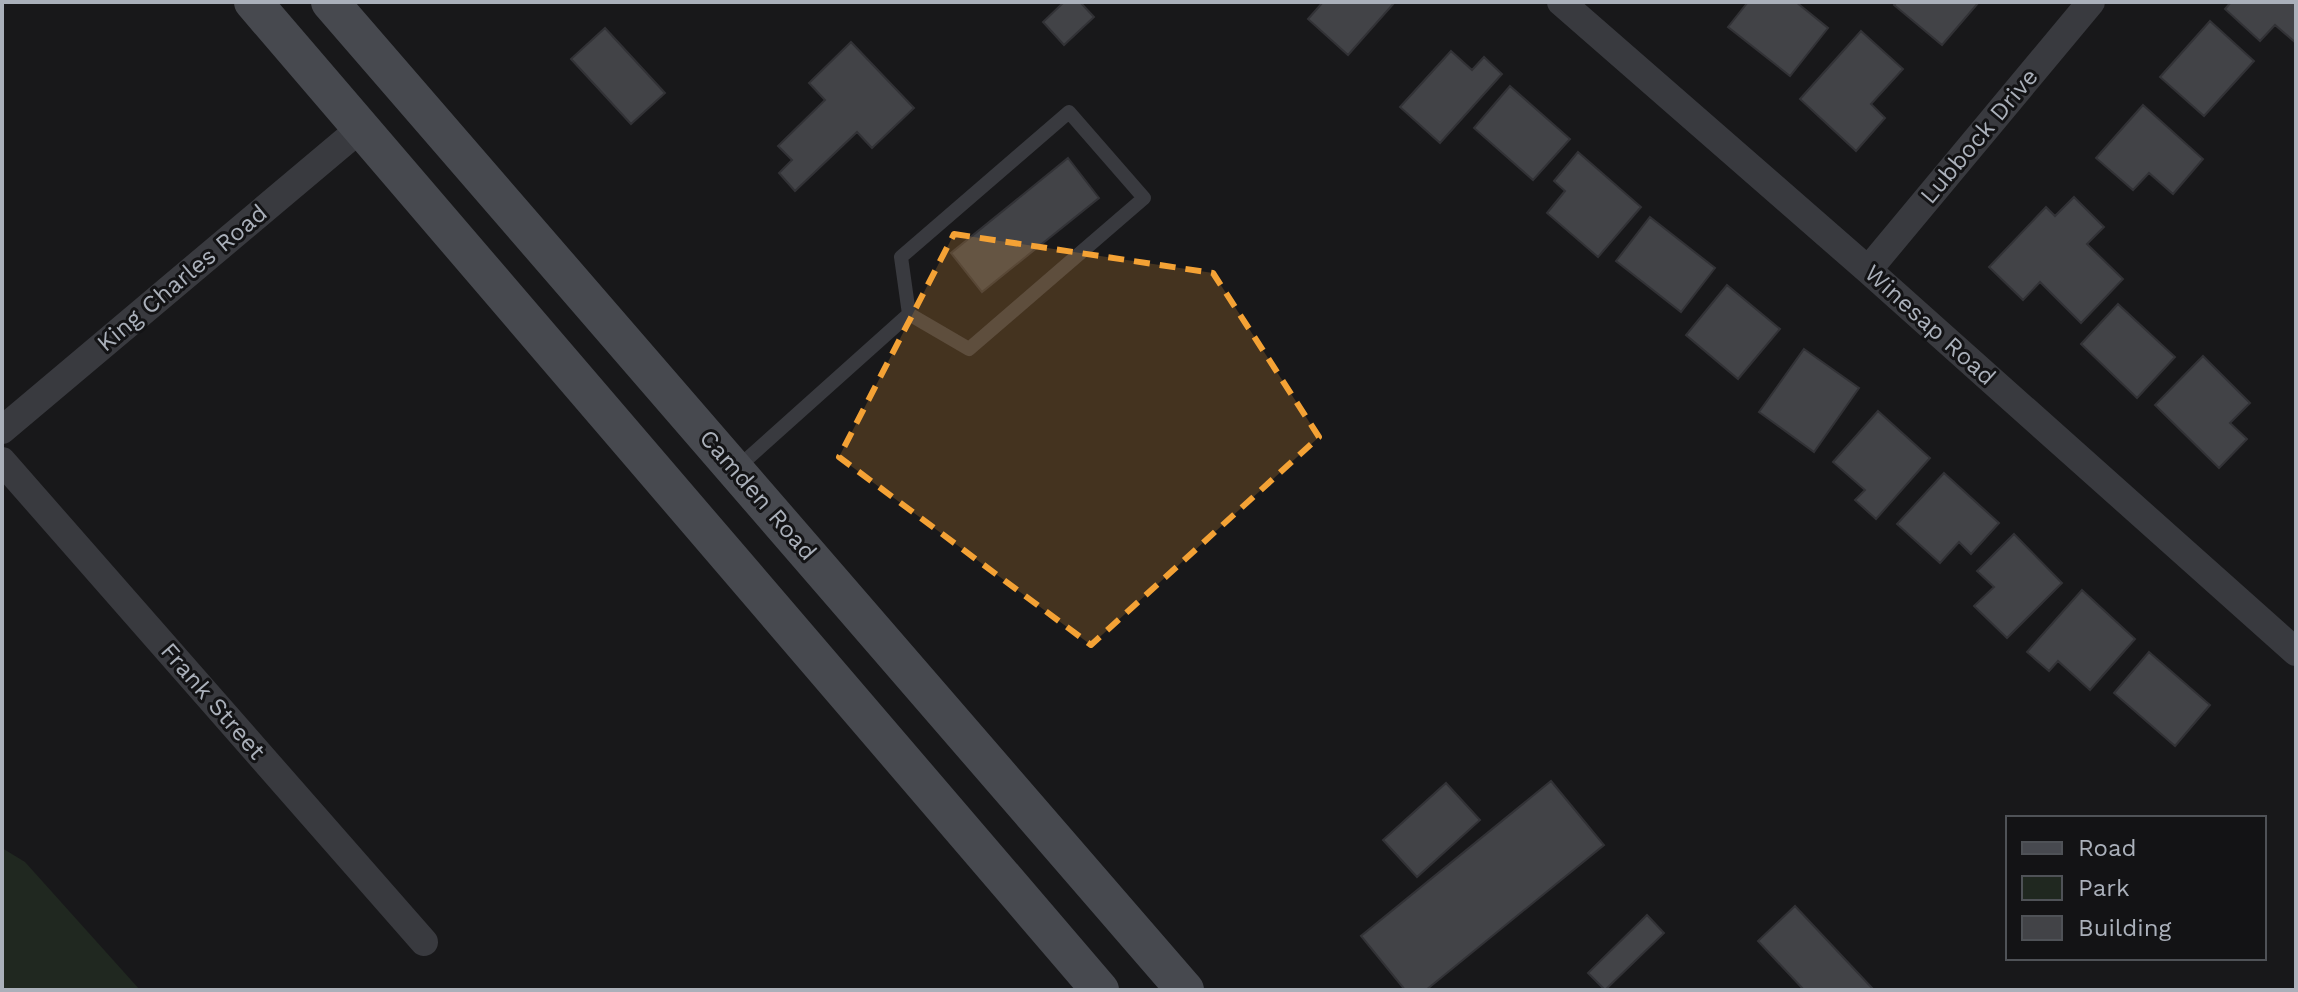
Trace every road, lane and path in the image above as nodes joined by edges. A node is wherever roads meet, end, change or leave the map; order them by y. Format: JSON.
{"nodes":[{"id":1,"x":253,"y":2,"type":"edge"},
{"id":2,"x":304,"y":2,"type":"edge"},
{"id":3,"x":330,"y":2,"type":"edge"},
{"id":4,"x":1561,"y":2,"type":"edge"},
{"id":5,"x":2091,"y":2,"type":"edge"},
{"id":6,"x":368,"y":45,"type":"junction"},
{"id":7,"x":362,"y":127,"type":"junction"},
{"id":8,"x":1868,"y":270,"type":"junction"},
{"id":9,"x":909,"y":314,"type":"junction"},
{"id":10,"x":2,"y":430,"type":"edge"},
{"id":11,"x":726,"y":458,"type":"junction"},
{"id":12,"x":2,"y":461,"type":"edge"},
{"id":13,"x":2296,"y":652,"type":"edge"},
{"id":14,"x":424,"y":942,"type":"dead end"},
{"id":15,"x":1100,"y":990,"type":"edge"},
{"id":16,"x":1185,"y":990,"type":"edge"}],
"edges":[{"from":1,"to":7,"type":"main road"},
{"from":2,"to":6,"type":"main road"},
{"from":3,"to":6,"type":"main road","name":"Camden Road"},
{"from":4,"to":8,"type":"street","name":"Winesap Road"},
{"from":5,"to":8,"type":"street","name":"Lubbock Drive"},
{"from":6,"to":11,"type":"main road","name":"Camden Road"},
{"from":7,"to":10,"type":"street","name":"King Charles Road"},
{"from":7,"to":11,"type":"main road"},
{"from":7,"to":15,"type":"main road"},
{"from":8,"to":13,"type":"street","name":"Winesap Road"},
{"from":9,"to":9,"type":"lane"},
{"from":9,"to":11,"type":"lane"},
{"from":11,"to":16,"type":"main road","name":"Camden Road"},
{"from":12,"to":14,"type":"street","name":"Frank Street"}]}
